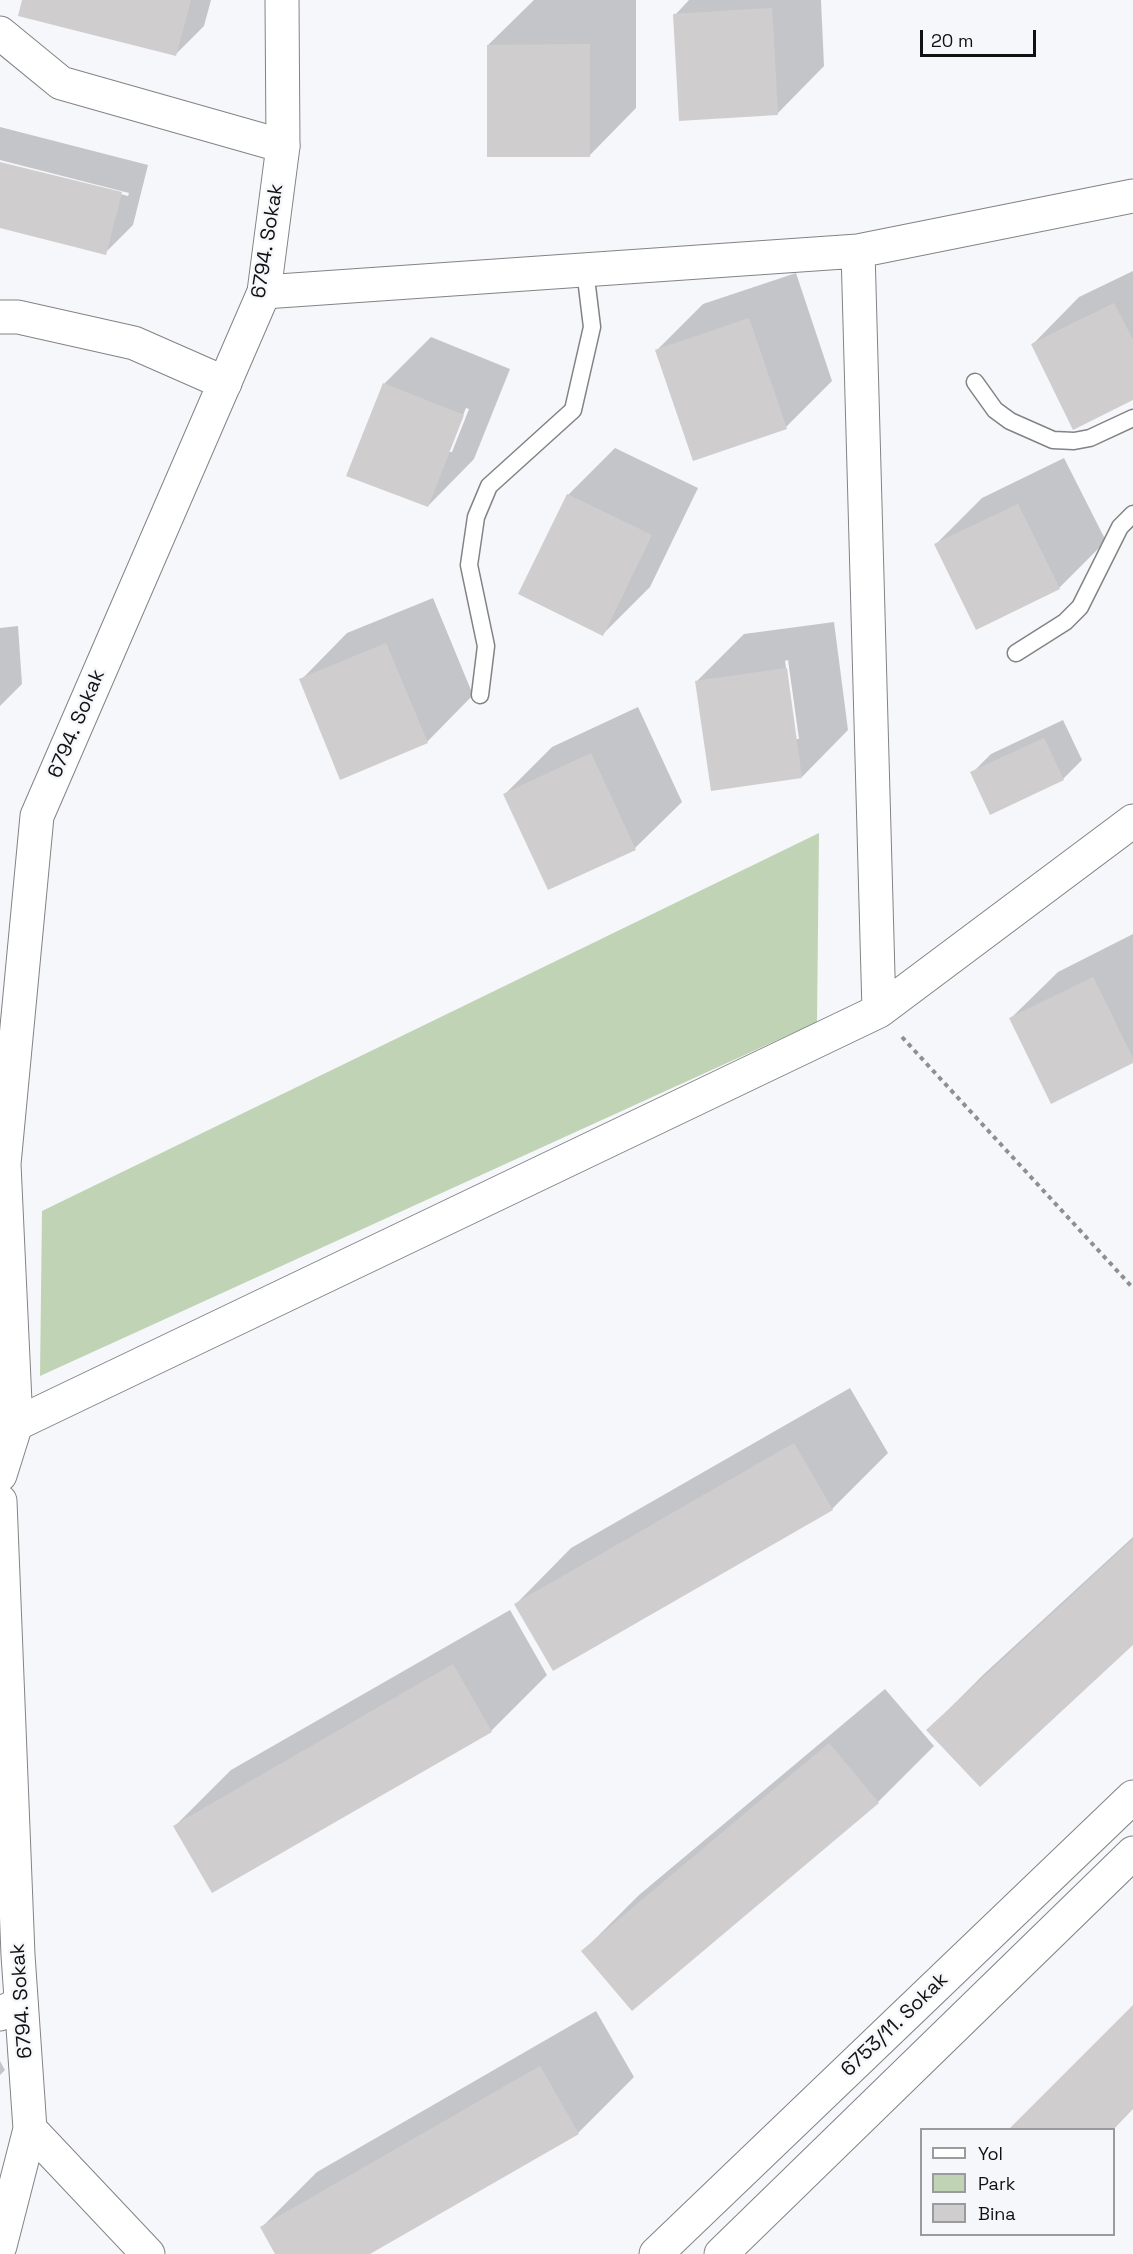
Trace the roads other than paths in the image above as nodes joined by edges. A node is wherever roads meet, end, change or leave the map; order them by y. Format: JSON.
{"nodes":[{"id":1,"x":282,"y":0,"type":"edge"},
{"id":2,"x":0,"y":33,"type":"edge"},
{"id":3,"x":283,"y":146,"type":"junction"},
{"id":4,"x":1133,"y":196,"type":"edge"},
{"id":5,"x":858,"y":251,"type":"junction"},
{"id":6,"x":585,"y":270,"type":"junction"},
{"id":7,"x":264,"y":292,"type":"junction"},
{"id":8,"x":0,"y":317,"type":"edge"},
{"id":9,"x":975,"y":382,"type":"dead end"},
{"id":10,"x":225,"y":383,"type":"junction"},
{"id":11,"x":1133,"y":418,"type":"edge"},
{"id":12,"x":1133,"y":514,"type":"edge"},
{"id":13,"x":1016,"y":653,"type":"dead end"},
{"id":14,"x":480,"y":695,"type":"dead end"},
{"id":15,"x":1133,"y":821,"type":"edge"},
{"id":16,"x":879,"y":1011,"type":"junction"},
{"id":17,"x":16,"y":1424,"type":"junction"},
{"id":18,"x":0,"y":1475,"type":"edge"},
{"id":19,"x":0,"y":1501,"type":"edge"},
{"id":20,"x":1133,"y":1797,"type":"edge"},
{"id":21,"x":1133,"y":1853,"type":"edge"},
{"id":22,"x":9,"y":1954,"type":"edge"},
{"id":23,"x":11,"y":2009,"type":"edge"},
{"id":24,"x":30,"y":2129,"type":"junction"},
{"id":25,"x":9,"y":2174,"type":"edge"},
{"id":26,"x":0,"y":2246,"type":"edge"},
{"id":27,"x":148,"y":2254,"type":"edge"},
{"id":28,"x":656,"y":2254,"type":"edge"},
{"id":29,"x":721,"y":2254,"type":"edge"}],
"edges":[{"from":1,"to":3,"type":"street","name":"6794. Sokak"},
{"from":2,"to":3,"type":"street"},
{"from":3,"to":7,"type":"street","name":"6794. Sokak"},
{"from":4,"to":5,"type":"street"},
{"from":5,"to":6,"type":"street"},
{"from":5,"to":16,"type":"street"},
{"from":6,"to":7,"type":"street"},
{"from":6,"to":14,"type":"lane"},
{"from":7,"to":10,"type":"street","name":"6794. Sokak"},
{"from":8,"to":10,"type":"street"},
{"from":9,"to":11,"type":"lane"},
{"from":10,"to":17,"type":"street","name":"6794. Sokak"},
{"from":12,"to":13,"type":"lane"},
{"from":15,"to":16,"type":"street"},
{"from":16,"to":17,"type":"street"},
{"from":17,"to":18,"type":"street","name":"6794. Sokak"},
{"from":19,"to":22,"type":"street","name":"6794. Sokak"},
{"from":20,"to":28,"type":"street","name":"6753/11. Sokak"},
{"from":21,"to":29,"type":"street"},
{"from":22,"to":23,"type":"street","name":"6794. Sokak"},
{"from":23,"to":24,"type":"street","name":"6794. Sokak"},
{"from":24,"to":25,"type":"street","name":"6794. Sokak"},
{"from":24,"to":27,"type":"street"},
{"from":25,"to":26,"type":"street","name":"6794. Sokak"}]}
